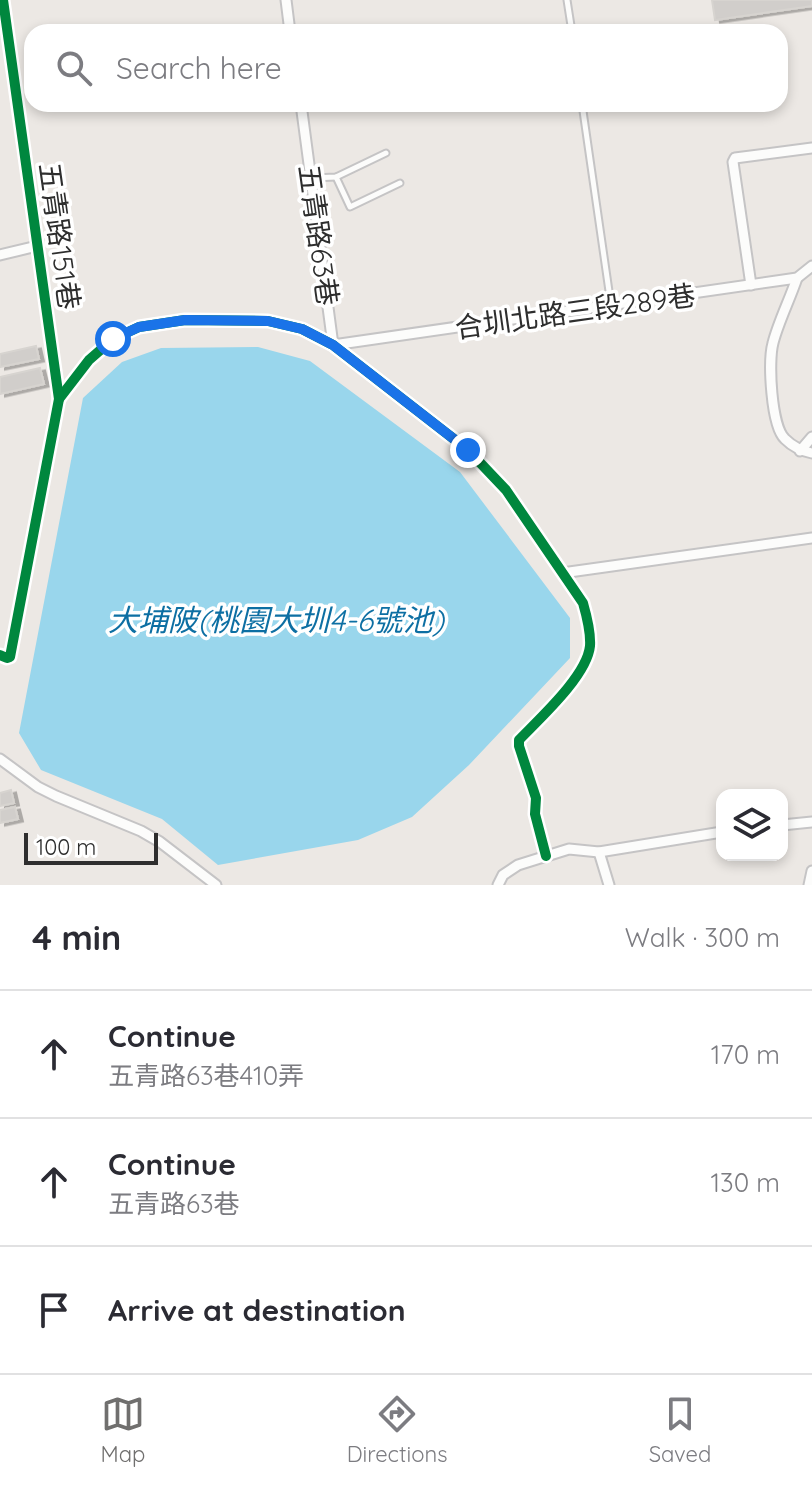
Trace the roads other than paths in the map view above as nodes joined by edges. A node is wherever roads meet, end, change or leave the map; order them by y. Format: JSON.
{"nodes":[{"id":1,"x":3,"y":0,"type":"edge"},
{"id":2,"x":286,"y":0,"type":"edge"},
{"id":3,"x":567,"y":0,"type":"edge"},
{"id":4,"x":3,"y":19,"type":"edge"},
{"id":5,"x":289,"y":24,"type":"edge"},
{"id":6,"x":571,"y":24,"type":"edge"},
{"id":7,"x":302,"y":112,"type":"edge"},
{"id":8,"x":583,"y":112,"type":"edge"},
{"id":9,"x":812,"y":148,"type":"edge"},
{"id":10,"x":386,"y":153,"type":"dead end"},
{"id":11,"x":336,"y":177,"type":"junction"},
{"id":12,"x":311,"y":178,"type":"junction"},
{"id":13,"x":400,"y":183,"type":"dead end"},
{"id":14,"x":37,"y":246,"type":"junction"},
{"id":15,"x":0,"y":255,"type":"edge"},
{"id":16,"x":812,"y":266,"type":"edge"},
{"id":17,"x":797,"y":278,"type":"junction"},
{"id":18,"x":751,"y":285,"type":"junction"},
{"id":19,"x":611,"y":306,"type":"junction"},
{"id":20,"x":333,"y":345,"type":"junction"},
{"id":21,"x":59,"y":399,"type":"junction"},
{"id":22,"x":812,"y":437,"type":"edge"},
{"id":23,"x":800,"y":451,"type":"junction"},
{"id":24,"x":812,"y":453,"type":"edge"},
{"id":25,"x":812,"y":538,"type":"edge"},
{"id":26,"x":562,"y":573,"type":"junction"},
{"id":27,"x":0,"y":655,"type":"edge"},
{"id":28,"x":0,"y":759,"type":"edge"},
{"id":29,"x":812,"y":822,"type":"edge"},
{"id":30,"x":788,"y":824,"type":"edge"},
{"id":31,"x":716,"y":833,"type":"edge"},
{"id":32,"x":599,"y":852,"type":"junction"},
{"id":33,"x":546,"y":856,"type":"junction"},
{"id":34,"x":812,"y":871,"type":"edge"},
{"id":35,"x":216,"y":885,"type":"edge"},
{"id":36,"x":498,"y":885,"type":"edge"},
{"id":37,"x":609,"y":885,"type":"edge"},
{"id":38,"x":809,"y":885,"type":"edge"}],
"edges":[{"from":1,"to":4,"type":"street","name":"五青路151巷"},
{"from":2,"to":5,"type":"street"},
{"from":3,"to":6,"type":"lane"},
{"from":4,"to":14,"type":"street","name":"五青路151巷"},
{"from":7,"to":12,"type":"street","name":"五青路63巷"},
{"from":8,"to":19,"type":"lane"},
{"from":9,"to":18,"type":"street"},
{"from":10,"to":11,"type":"lane"},
{"from":11,"to":12,"type":"lane"},
{"from":11,"to":13,"type":"lane"},
{"from":12,"to":20,"type":"street","name":"五青路63巷"},
{"from":14,"to":15,"type":"street"},
{"from":14,"to":21,"type":"street","name":"五青路151巷"},
{"from":16,"to":17,"type":"street"},
{"from":17,"to":18,"type":"street","name":"合圳北路三段289巷"},
{"from":17,"to":23,"type":"street"},
{"from":18,"to":19,"type":"street","name":"合圳北路三段289巷"},
{"from":19,"to":20,"type":"street","name":"合圳北路三段289巷"},
{"from":20,"to":21,"type":"street"},
{"from":20,"to":26,"type":"street","name":"五青路63巷"},
{"from":21,"to":27,"type":"street","name":"五青路151巷"},
{"from":22,"to":23,"type":"street"},
{"from":23,"to":24,"type":"street"},
{"from":25,"to":26,"type":"street"},
{"from":26,"to":33,"type":"street","name":"五青路63巷"},
{"from":28,"to":35,"type":"street"},
{"from":29,"to":30,"type":"street"},
{"from":31,"to":32,"type":"street"},
{"from":32,"to":33,"type":"street"},
{"from":32,"to":37,"type":"street"},
{"from":33,"to":36,"type":"street"},
{"from":34,"to":38,"type":"street"}]}
